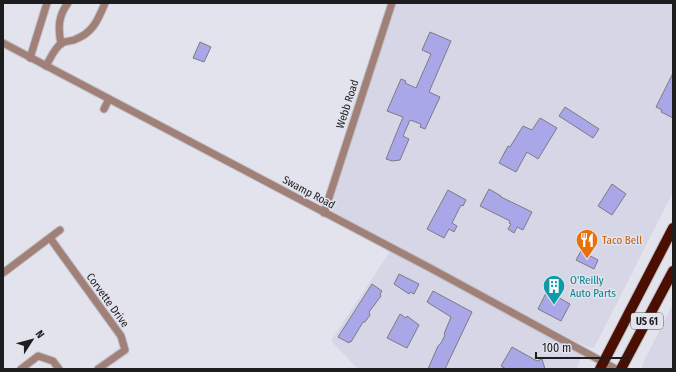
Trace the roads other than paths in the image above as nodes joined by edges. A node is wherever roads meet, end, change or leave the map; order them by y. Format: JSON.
{"nodes":[{"id":1,"x":47,"y":3,"type":"edge"},
{"id":2,"x":68,"y":3,"type":"edge"},
{"id":3,"x":105,"y":3,"type":"edge"},
{"id":4,"x":392,"y":3,"type":"edge"},
{"id":5,"x":3,"y":43,"type":"edge"},
{"id":6,"x":61,"y":44,"type":"junction"},
{"id":7,"x":30,"y":58,"type":"junction"},
{"id":8,"x":46,"y":66,"type":"junction"},
{"id":9,"x":109,"y":99,"type":"junction"},
{"id":10,"x":104,"y":109,"type":"dead end"},
{"id":11,"x":324,"y":213,"type":"junction"},
{"id":12,"x":673,"y":228,"type":"edge"},
{"id":13,"x":60,"y":230,"type":"dead end"},
{"id":14,"x":50,"y":238,"type":"junction"},
{"id":15,"x":673,"y":271,"type":"edge"},
{"id":16,"x":3,"y":273,"type":"edge"},
{"id":17,"x":605,"y":366,"type":"edge"},
{"id":18,"x":21,"y":369,"type":"edge"},
{"id":19,"x":59,"y":369,"type":"edge"},
{"id":20,"x":98,"y":369,"type":"edge"},
{"id":21,"x":616,"y":369,"type":"edge"},
{"id":22,"x":620,"y":369,"type":"edge"}],
"edges":[{"from":1,"to":7,"type":"street"},
{"from":2,"to":6,"type":"street"},
{"from":3,"to":6,"type":"street"},
{"from":4,"to":11,"type":"street","name":"Webb Road"},
{"from":5,"to":7,"type":"street","name":"Swamp Road"},
{"from":6,"to":8,"type":"street"},
{"from":7,"to":8,"type":"street","name":"Swamp Road"},
{"from":8,"to":9,"type":"street","name":"Swamp Road"},
{"from":9,"to":10,"type":"street"},
{"from":9,"to":11,"type":"street","name":"Swamp Road"},
{"from":11,"to":17,"type":"street","name":"Swamp Road"},
{"from":12,"to":17,"type":"highway","number":"US 61"},
{"from":13,"to":14,"type":"street"},
{"from":14,"to":16,"type":"street"},
{"from":14,"to":20,"type":"street","name":"Corvette Drive"},
{"from":15,"to":22,"type":"highway","number":"US 61"},
{"from":17,"to":21,"type":"street","name":"Swamp Road"},
{"from":18,"to":19,"type":"street"}]}
